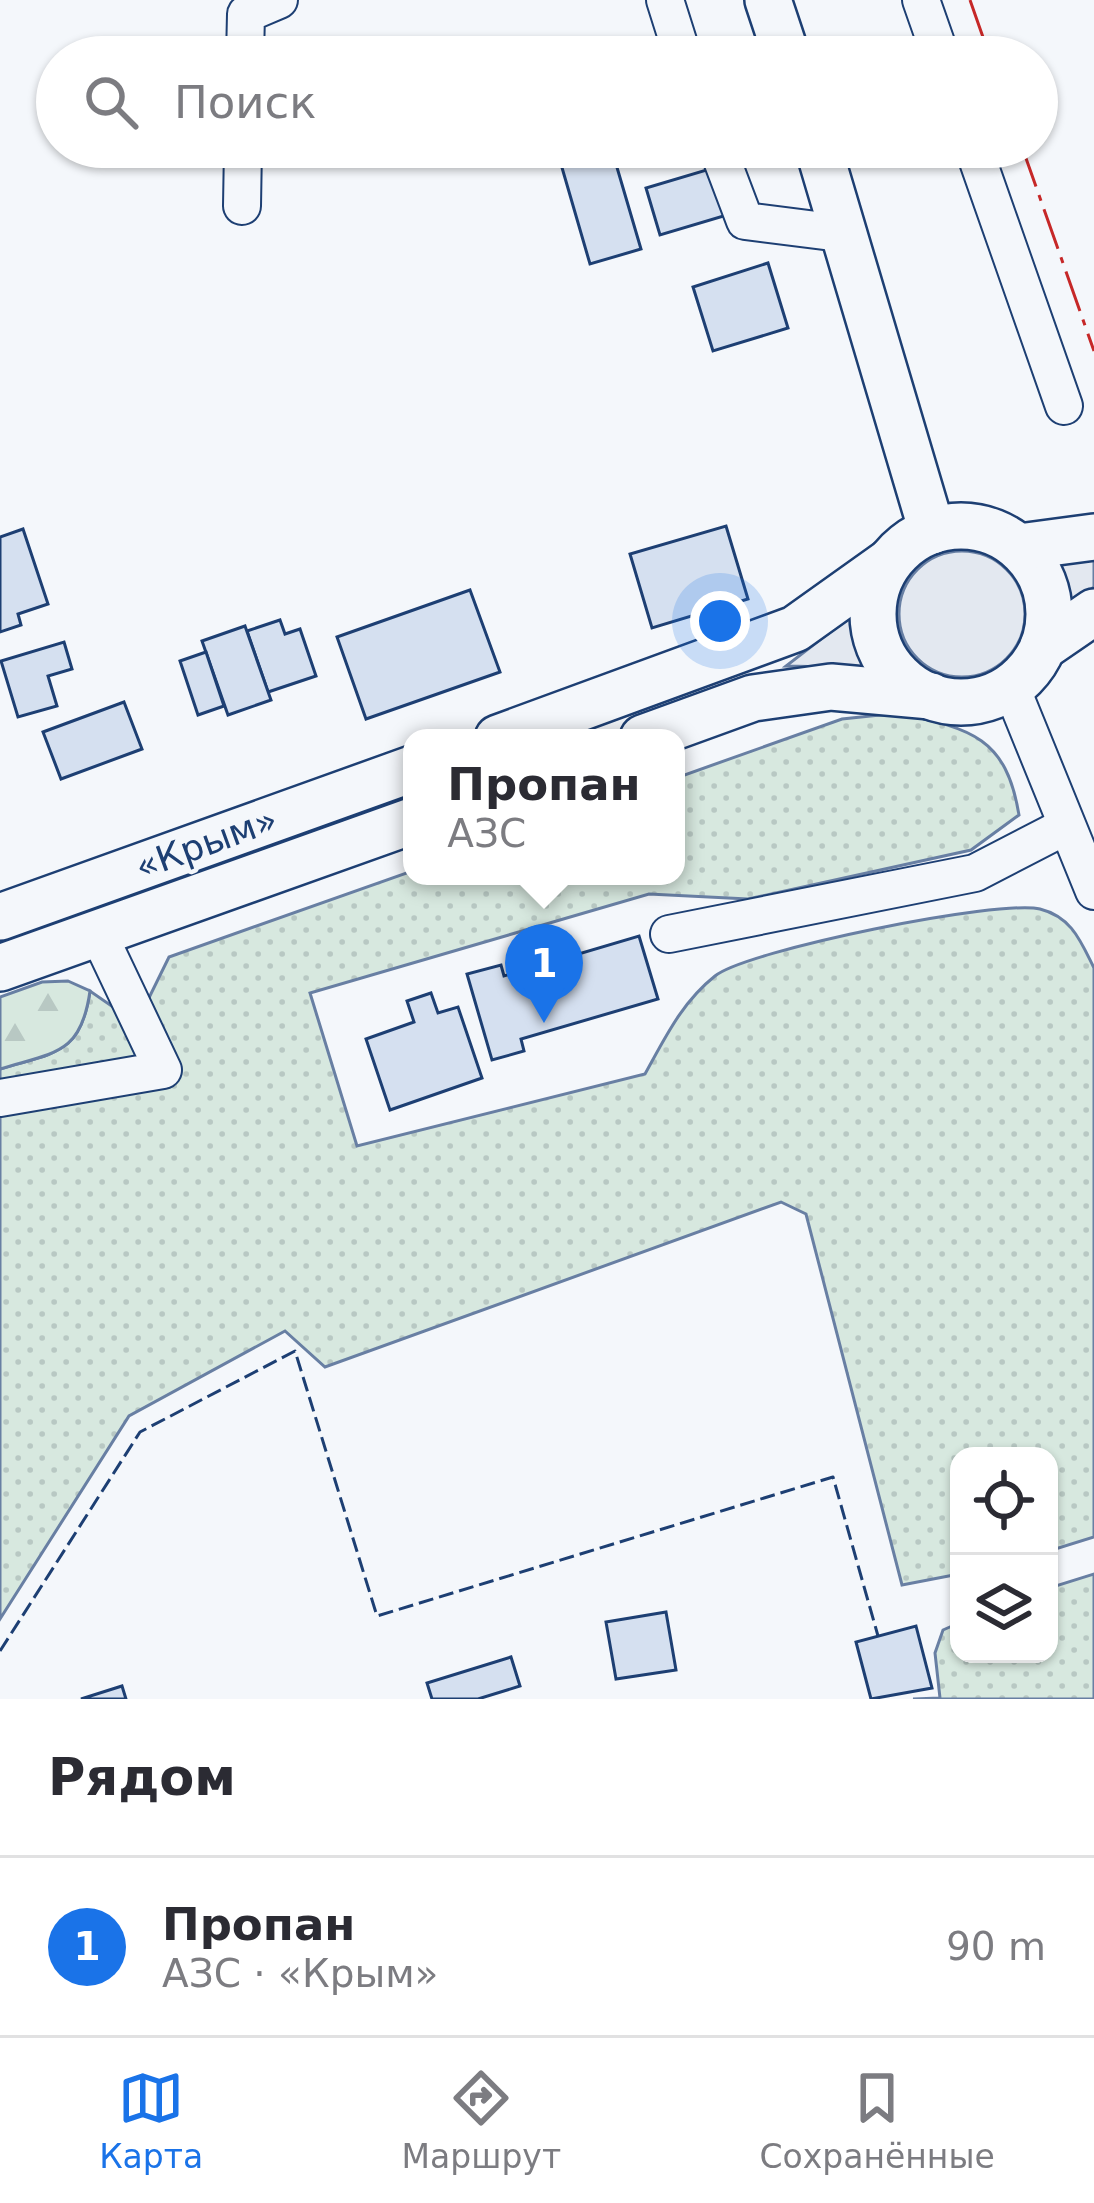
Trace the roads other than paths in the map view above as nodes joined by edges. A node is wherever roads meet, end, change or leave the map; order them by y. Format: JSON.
{"nodes":[{"id":1,"x":279,"y":0,"type":"edge"},
{"id":2,"x":665,"y":0,"type":"edge"},
{"id":3,"x":768,"y":0,"type":"edge"},
{"id":4,"x":921,"y":0,"type":"edge"},
{"id":5,"x":245,"y":36,"type":"edge"},
{"id":6,"x":676,"y":36,"type":"edge"},
{"id":7,"x":780,"y":36,"type":"edge"},
{"id":8,"x":934,"y":36,"type":"edge"},
{"id":9,"x":243,"y":168,"type":"edge"},
{"id":10,"x":725,"y":168,"type":"edge"},
{"id":11,"x":825,"y":168,"type":"edge"},
{"id":12,"x":980,"y":168,"type":"edge"},
{"id":13,"x":242,"y":206,"type":"dead end"},
{"id":14,"x":848,"y":234,"type":"junction"},
{"id":15,"x":1064,"y":406,"type":"dead end"},
{"id":16,"x":932,"y":531,"type":"junction"},
{"id":17,"x":1094,"y":537,"type":"edge"},
{"id":18,"x":1019,"y":547,"type":"junction"},
{"id":19,"x":890,"y":562,"type":"junction"},
{"id":20,"x":1094,"y":612,"type":"edge"},
{"id":21,"x":1043,"y":647,"type":"junction"},
{"id":22,"x":1011,"y":687,"type":"junction"},
{"id":23,"x":931,"y":697,"type":"junction"},
{"id":24,"x":523,"y":729,"type":"edge"},
{"id":25,"x":668,"y":729,"type":"edge"},
{"id":26,"x":403,"y":772,"type":"edge"},
{"id":27,"x":403,"y":824,"type":"edge"},
{"id":28,"x":1064,"y":826,"type":"junction"},
{"id":29,"x":1094,"y":891,"type":"edge"},
{"id":30,"x":0,"y":917,"type":"edge"},
{"id":31,"x":98,"y":933,"type":"junction"},
{"id":32,"x":669,"y":934,"type":"dead end"},
{"id":33,"x":0,"y":968,"type":"edge"},
{"id":34,"x":0,"y":1098,"type":"edge"}],
"edges":[{"from":1,"to":5,"type":"street"},
{"from":2,"to":6,"type":"street"},
{"from":3,"to":7,"type":"main road"},
{"from":4,"to":8,"type":"street"},
{"from":9,"to":13,"type":"street"},
{"from":10,"to":14,"type":"street"},
{"from":11,"to":14,"type":"main road"},
{"from":12,"to":15,"type":"street"},
{"from":14,"to":16,"type":"main road"},
{"from":16,"to":18,"type":"main road"},
{"from":16,"to":19,"type":"main road"},
{"from":17,"to":18,"type":"main road"},
{"from":18,"to":21,"type":"main road"},
{"from":19,"to":23,"type":"main road"},
{"from":19,"to":24,"type":"main road"},
{"from":20,"to":21,"type":"main road"},
{"from":21,"to":22,"type":"main road"},
{"from":22,"to":23,"type":"main road"},
{"from":22,"to":28,"type":"street"},
{"from":23,"to":25,"type":"main road"},
{"from":26,"to":30,"type":"main road","name":"«Крым»"},
{"from":27,"to":31,"type":"main road","name":"«Крым»"},
{"from":28,"to":29,"type":"street"},
{"from":28,"to":32,"type":"street"},
{"from":31,"to":33,"type":"main road","name":"«Крым»"},
{"from":31,"to":34,"type":"street"}]}
